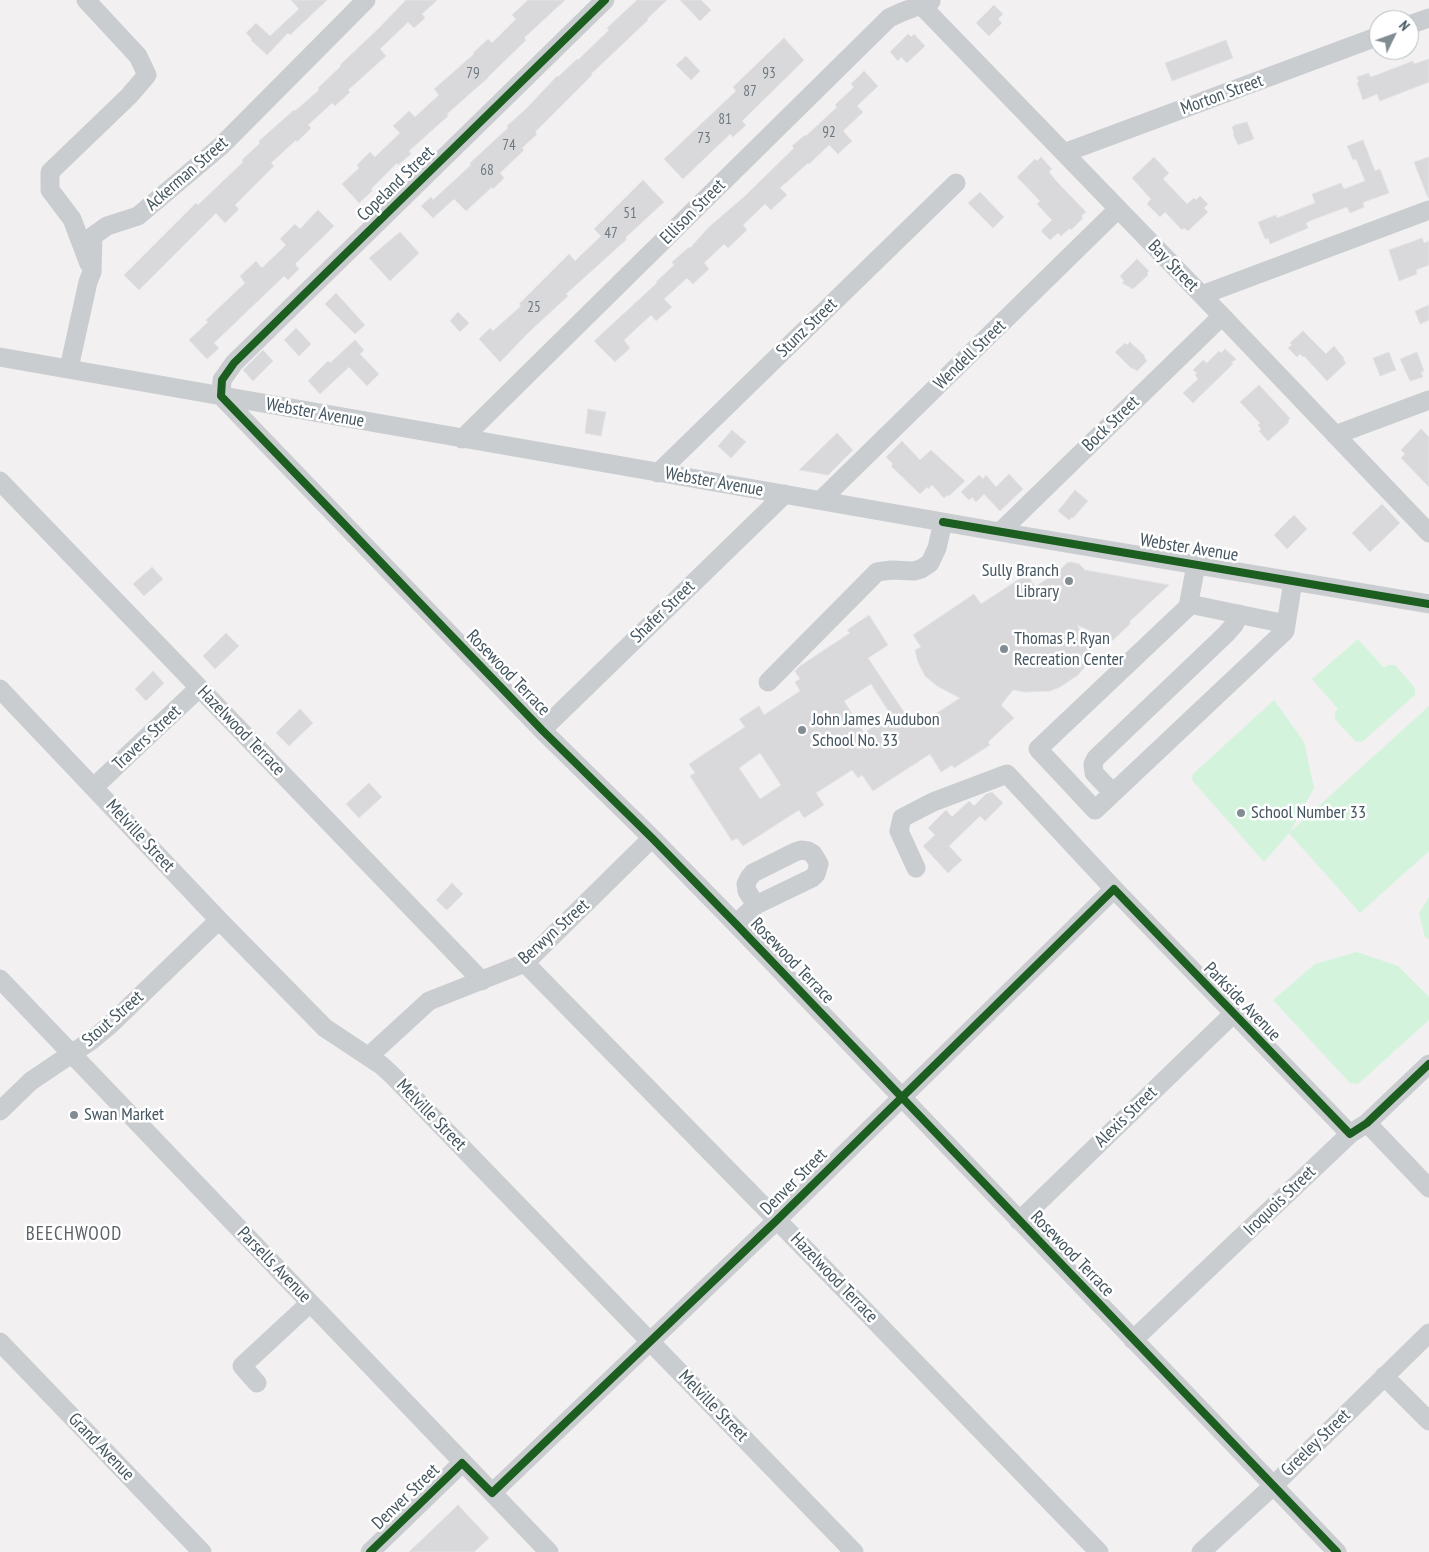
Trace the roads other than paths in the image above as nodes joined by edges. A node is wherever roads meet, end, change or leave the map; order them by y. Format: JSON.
{"nodes":[{"id":1,"x":86,"y":0,"type":"edge"},
{"id":2,"x":366,"y":0,"type":"edge"},
{"id":3,"x":605,"y":0,"type":"edge"},
{"id":4,"x":923,"y":2,"type":"edge"},
{"id":5,"x":1369,"y":40,"type":"edge"},
{"id":6,"x":1064,"y":153,"type":"junction"},
{"id":7,"x":956,"y":182,"type":"dead end"},
{"id":8,"x":1118,"y":209,"type":"junction"},
{"id":9,"x":1429,"y":210,"type":"edge"},
{"id":10,"x":92,"y":272,"type":"junction"},
{"id":11,"x":1202,"y":295,"type":"junction"},
{"id":12,"x":1222,"y":316,"type":"junction"},
{"id":13,"x":0,"y":357,"type":"edge"},
{"id":14,"x":69,"y":368,"type":"junction"},
{"id":15,"x":221,"y":396,"type":"junction"},
{"id":16,"x":1429,"y":400,"type":"edge"},
{"id":17,"x":1335,"y":435,"type":"junction"},
{"id":18,"x":462,"y":439,"type":"junction"},
{"id":19,"x":658,"y":473,"type":"junction"},
{"id":20,"x":0,"y":481,"type":"edge"},
{"id":21,"x":785,"y":494,"type":"junction"},
{"id":22,"x":821,"y":500,"type":"junction"},
{"id":23,"x":943,"y":522,"type":"junction"},
{"id":24,"x":1000,"y":532,"type":"junction"},
{"id":25,"x":1429,"y":533,"type":"edge"},
{"id":26,"x":1196,"y":565,"type":"junction"},
{"id":27,"x":1293,"y":581,"type":"junction"},
{"id":28,"x":1189,"y":604,"type":"junction"},
{"id":29,"x":1429,"y":604,"type":"edge"},
{"id":30,"x":1239,"y":614,"type":"junction"},
{"id":31,"x":1286,"y":624,"type":"junction"},
{"id":32,"x":768,"y":682,"type":"dead end"},
{"id":33,"x":200,"y":688,"type":"junction"},
{"id":34,"x":0,"y":689,"type":"edge"},
{"id":35,"x":542,"y":730,"type":"junction"},
{"id":36,"x":94,"y":787,"type":"junction"},
{"id":37,"x":1113,"y":793,"type":"junction"},
{"id":38,"x":652,"y":838,"type":"junction"},
{"id":39,"x":916,"y":868,"type":"dead end"},
{"id":40,"x":1114,"y":889,"type":"junction"},
{"id":41,"x":756,"y":905,"type":"dead end"},
{"id":42,"x":219,"y":920,"type":"junction"},
{"id":43,"x":736,"y":924,"type":"junction"},
{"id":44,"x":525,"y":963,"type":"junction"},
{"id":45,"x":0,"y":979,"type":"edge"},
{"id":46,"x":482,"y":981,"type":"junction"},
{"id":47,"x":1233,"y":1014,"type":"junction"},
{"id":48,"x":72,"y":1054,"type":"junction"},
{"id":49,"x":369,"y":1056,"type":"junction"},
{"id":50,"x":1429,"y":1064,"type":"edge"},
{"id":51,"x":901,"y":1097,"type":"junction"},
{"id":52,"x":0,"y":1111,"type":"edge"},
{"id":53,"x":1367,"y":1122,"type":"junction"},
{"id":54,"x":1350,"y":1134,"type":"junction"},
{"id":55,"x":1429,"y":1188,"type":"edge"},
{"id":56,"x":777,"y":1220,"type":"junction"},
{"id":57,"x":1020,"y":1221,"type":"junction"},
{"id":58,"x":310,"y":1303,"type":"junction"},
{"id":59,"x":1429,"y":1334,"type":"edge"},
{"id":60,"x":1133,"y":1340,"type":"junction"},
{"id":61,"x":651,"y":1341,"type":"junction"},
{"id":62,"x":0,"y":1342,"type":"edge"},
{"id":63,"x":1384,"y":1376,"type":"junction"},
{"id":64,"x":257,"y":1383,"type":"dead end"},
{"id":65,"x":1429,"y":1421,"type":"edge"},
{"id":66,"x":462,"y":1463,"type":"junction"},
{"id":67,"x":1273,"y":1486,"type":"junction"},
{"id":68,"x":492,"y":1493,"type":"junction"},
{"id":69,"x":202,"y":1552,"type":"edge"},
{"id":70,"x":370,"y":1552,"type":"edge"},
{"id":71,"x":549,"y":1552,"type":"edge"},
{"id":72,"x":854,"y":1552,"type":"edge"},
{"id":73,"x":1099,"y":1552,"type":"edge"},
{"id":74,"x":1202,"y":1552,"type":"edge"},
{"id":75,"x":1336,"y":1552,"type":"edge"}],
"edges":[{"from":1,"to":10,"type":"street"},
{"from":2,"to":10,"type":"street","name":"Ackerman Street"},
{"from":3,"to":15,"type":"street","name":"Copeland Street"},
{"from":4,"to":6,"type":"street","name":"Bay Street"},
{"from":4,"to":18,"type":"street","name":"Ellison Street"},
{"from":5,"to":6,"type":"street","name":"Morton Street"},
{"from":6,"to":8,"type":"street","name":"Bay Street"},
{"from":7,"to":19,"type":"street","name":"Stunz Street"},
{"from":8,"to":11,"type":"street","name":"Bay Street"},
{"from":8,"to":22,"type":"street","name":"Wendell Street"},
{"from":9,"to":11,"type":"street"},
{"from":10,"to":14,"type":"street","name":"Ackerman Street"},
{"from":11,"to":12,"type":"street","name":"Bay Street"},
{"from":12,"to":17,"type":"street","name":"Bay Street"},
{"from":12,"to":24,"type":"street","name":"Bock Street"},
{"from":13,"to":14,"type":"street","name":"Webster Avenue"},
{"from":14,"to":15,"type":"street","name":"Webster Avenue"},
{"from":15,"to":18,"type":"street","name":"Webster Avenue"},
{"from":15,"to":35,"type":"street","name":"Rosewood Terrace"},
{"from":16,"to":17,"type":"street"},
{"from":17,"to":25,"type":"street","name":"Bay Street"},
{"from":18,"to":19,"type":"street","name":"Webster Avenue"},
{"from":19,"to":21,"type":"street","name":"Webster Avenue"},
{"from":20,"to":33,"type":"street","name":"Hazelwood Terrace"},
{"from":21,"to":22,"type":"street","name":"Webster Avenue"},
{"from":21,"to":35,"type":"street","name":"Shafer Street"},
{"from":22,"to":23,"type":"street","name":"Webster Avenue"},
{"from":23,"to":24,"type":"street","name":"Webster Avenue"},
{"from":23,"to":32,"type":"street"},
{"from":24,"to":26,"type":"street","name":"Webster Avenue"},
{"from":26,"to":27,"type":"street","name":"Webster Avenue"},
{"from":26,"to":28,"type":"street"},
{"from":27,"to":29,"type":"street","name":"Webster Avenue"},
{"from":27,"to":31,"type":"street"},
{"from":28,"to":30,"type":"street"},
{"from":28,"to":37,"type":"street"},
{"from":30,"to":31,"type":"street"},
{"from":30,"to":37,"type":"street"},
{"from":31,"to":37,"type":"street"},
{"from":33,"to":36,"type":"street","name":"Travers Street"},
{"from":33,"to":46,"type":"street","name":"Hazelwood Terrace"},
{"from":34,"to":36,"type":"street","name":"Melville Street"},
{"from":35,"to":38,"type":"street","name":"Rosewood Terrace"},
{"from":36,"to":42,"type":"street","name":"Melville Street"},
{"from":38,"to":43,"type":"street","name":"Rosewood Terrace"},
{"from":38,"to":44,"type":"street","name":"Berwyn Street"},
{"from":39,"to":40,"type":"street","name":"Parkside Avenue"},
{"from":40,"to":47,"type":"street","name":"Parkside Avenue"},
{"from":40,"to":51,"type":"street","name":"Denver Street"},
{"from":41,"to":43,"type":"street"},
{"from":42,"to":48,"type":"street","name":"Stout Street"},
{"from":42,"to":49,"type":"street","name":"Melville Street"},
{"from":43,"to":51,"type":"street","name":"Rosewood Terrace"},
{"from":44,"to":46,"type":"street","name":"Berwyn Street"},
{"from":44,"to":56,"type":"street","name":"Hazelwood Terrace"},
{"from":45,"to":48,"type":"street","name":"Parsells Avenue"},
{"from":46,"to":49,"type":"street","name":"Berwyn Street"},
{"from":47,"to":54,"type":"street","name":"Parkside Avenue"},
{"from":47,"to":57,"type":"street","name":"Alexis Street"},
{"from":48,"to":52,"type":"street","name":"Stout Street"},
{"from":48,"to":58,"type":"street","name":"Parsells Avenue"},
{"from":49,"to":61,"type":"street","name":"Melville Street"},
{"from":50,"to":53,"type":"street","name":"Iroquois Street"},
{"from":51,"to":56,"type":"street","name":"Denver Street"},
{"from":51,"to":57,"type":"street","name":"Rosewood Terrace"},
{"from":53,"to":54,"type":"street","name":"Iroquois Street"},
{"from":53,"to":55,"type":"street"},
{"from":54,"to":60,"type":"street","name":"Iroquois Street"},
{"from":56,"to":61,"type":"street","name":"Denver Street"},
{"from":56,"to":73,"type":"street","name":"Hazelwood Terrace"},
{"from":57,"to":60,"type":"street","name":"Rosewood Terrace"},
{"from":58,"to":64,"type":"street"},
{"from":58,"to":66,"type":"street","name":"Parsells Avenue"},
{"from":59,"to":63,"type":"street","name":"Greeley Street"},
{"from":60,"to":67,"type":"street","name":"Rosewood Terrace"},
{"from":61,"to":68,"type":"street","name":"Denver Street"},
{"from":61,"to":72,"type":"street","name":"Melville Street"},
{"from":62,"to":69,"type":"street","name":"Grand Avenue"},
{"from":63,"to":65,"type":"street"},
{"from":63,"to":67,"type":"street","name":"Greeley Street"},
{"from":66,"to":68,"type":"street","name":"Parsells Avenue"},
{"from":66,"to":70,"type":"street","name":"Denver Street"},
{"from":67,"to":74,"type":"street","name":"Greeley Street"},
{"from":67,"to":75,"type":"street","name":"Rosewood Terrace"},
{"from":68,"to":71,"type":"street","name":"Parsells Avenue"}]}
